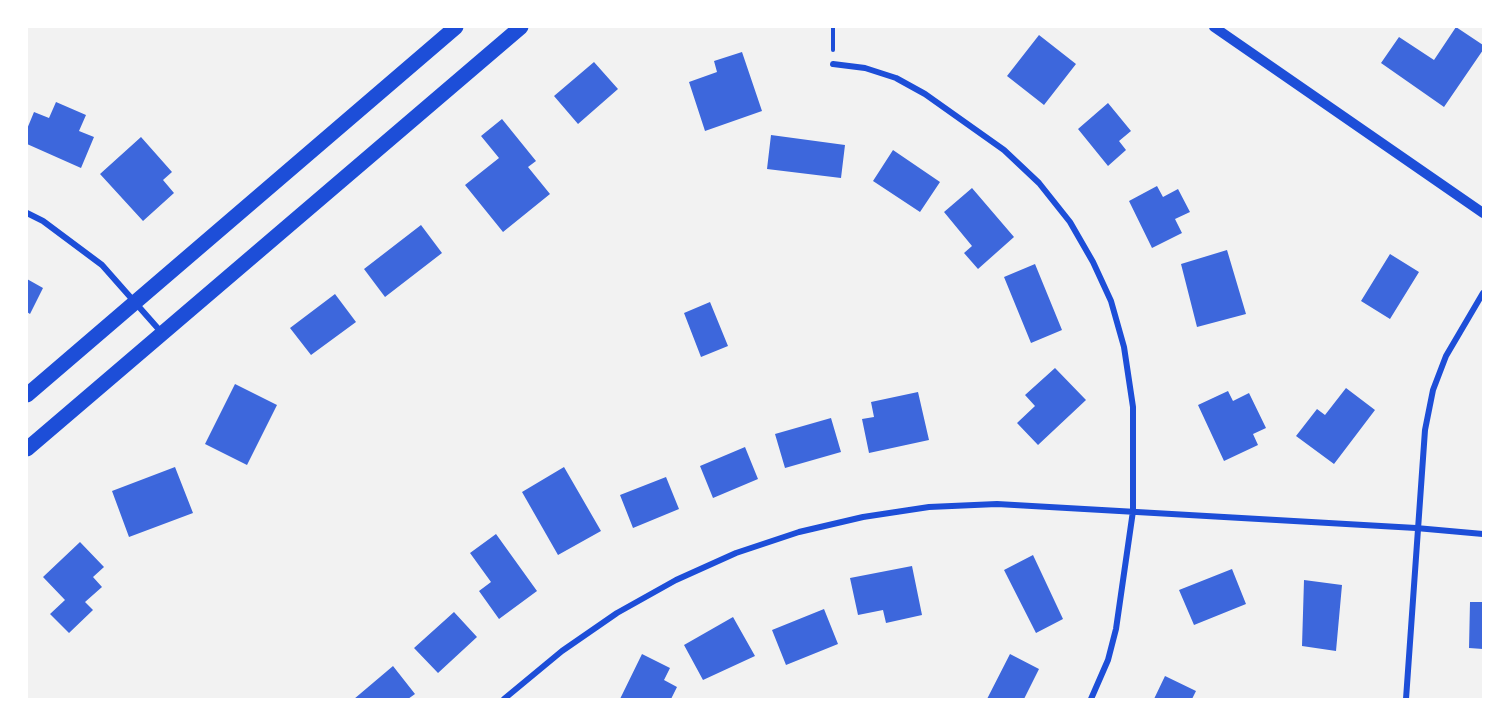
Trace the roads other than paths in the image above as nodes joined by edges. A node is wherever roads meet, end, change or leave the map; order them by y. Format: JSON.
{"nodes":[{"id":1,"x":456,"y":27,"type":"edge"},
{"id":2,"x":521,"y":27,"type":"edge"},
{"id":3,"x":1214,"y":27,"type":"edge"},
{"id":4,"x":832,"y":64,"type":"road end"},
{"id":5,"x":27,"y":213,"type":"edge"},
{"id":6,"x":1483,"y":213,"type":"edge"},
{"id":7,"x":1483,"y":293,"type":"edge"},
{"id":8,"x":135,"y":302,"type":"junction"},
{"id":9,"x":162,"y":334,"type":"junction"},
{"id":10,"x":27,"y":395,"type":"edge"},
{"id":11,"x":27,"y":449,"type":"edge"},
{"id":12,"x":1133,"y":511,"type":"junction"},
{"id":13,"x":1416,"y":528,"type":"junction"},
{"id":14,"x":1483,"y":534,"type":"edge"},
{"id":15,"x":507,"y":698,"type":"edge"},
{"id":16,"x":1091,"y":699,"type":"edge"},
{"id":17,"x":1406,"y":699,"type":"edge"}],
"edges":[{"from":1,"to":8,"type":"main road"},
{"from":2,"to":9,"type":"main road"},
{"from":3,"to":6,"type":"street"},
{"from":4,"to":12,"type":"street"},
{"from":5,"to":8,"type":"street"},
{"from":7,"to":13,"type":"street"},
{"from":8,"to":9,"type":"street"},
{"from":8,"to":10,"type":"main road"},
{"from":9,"to":11,"type":"main road"},
{"from":12,"to":13,"type":"street"},
{"from":12,"to":15,"type":"street"},
{"from":12,"to":16,"type":"street"},
{"from":13,"to":14,"type":"street"},
{"from":13,"to":17,"type":"street"}]}
